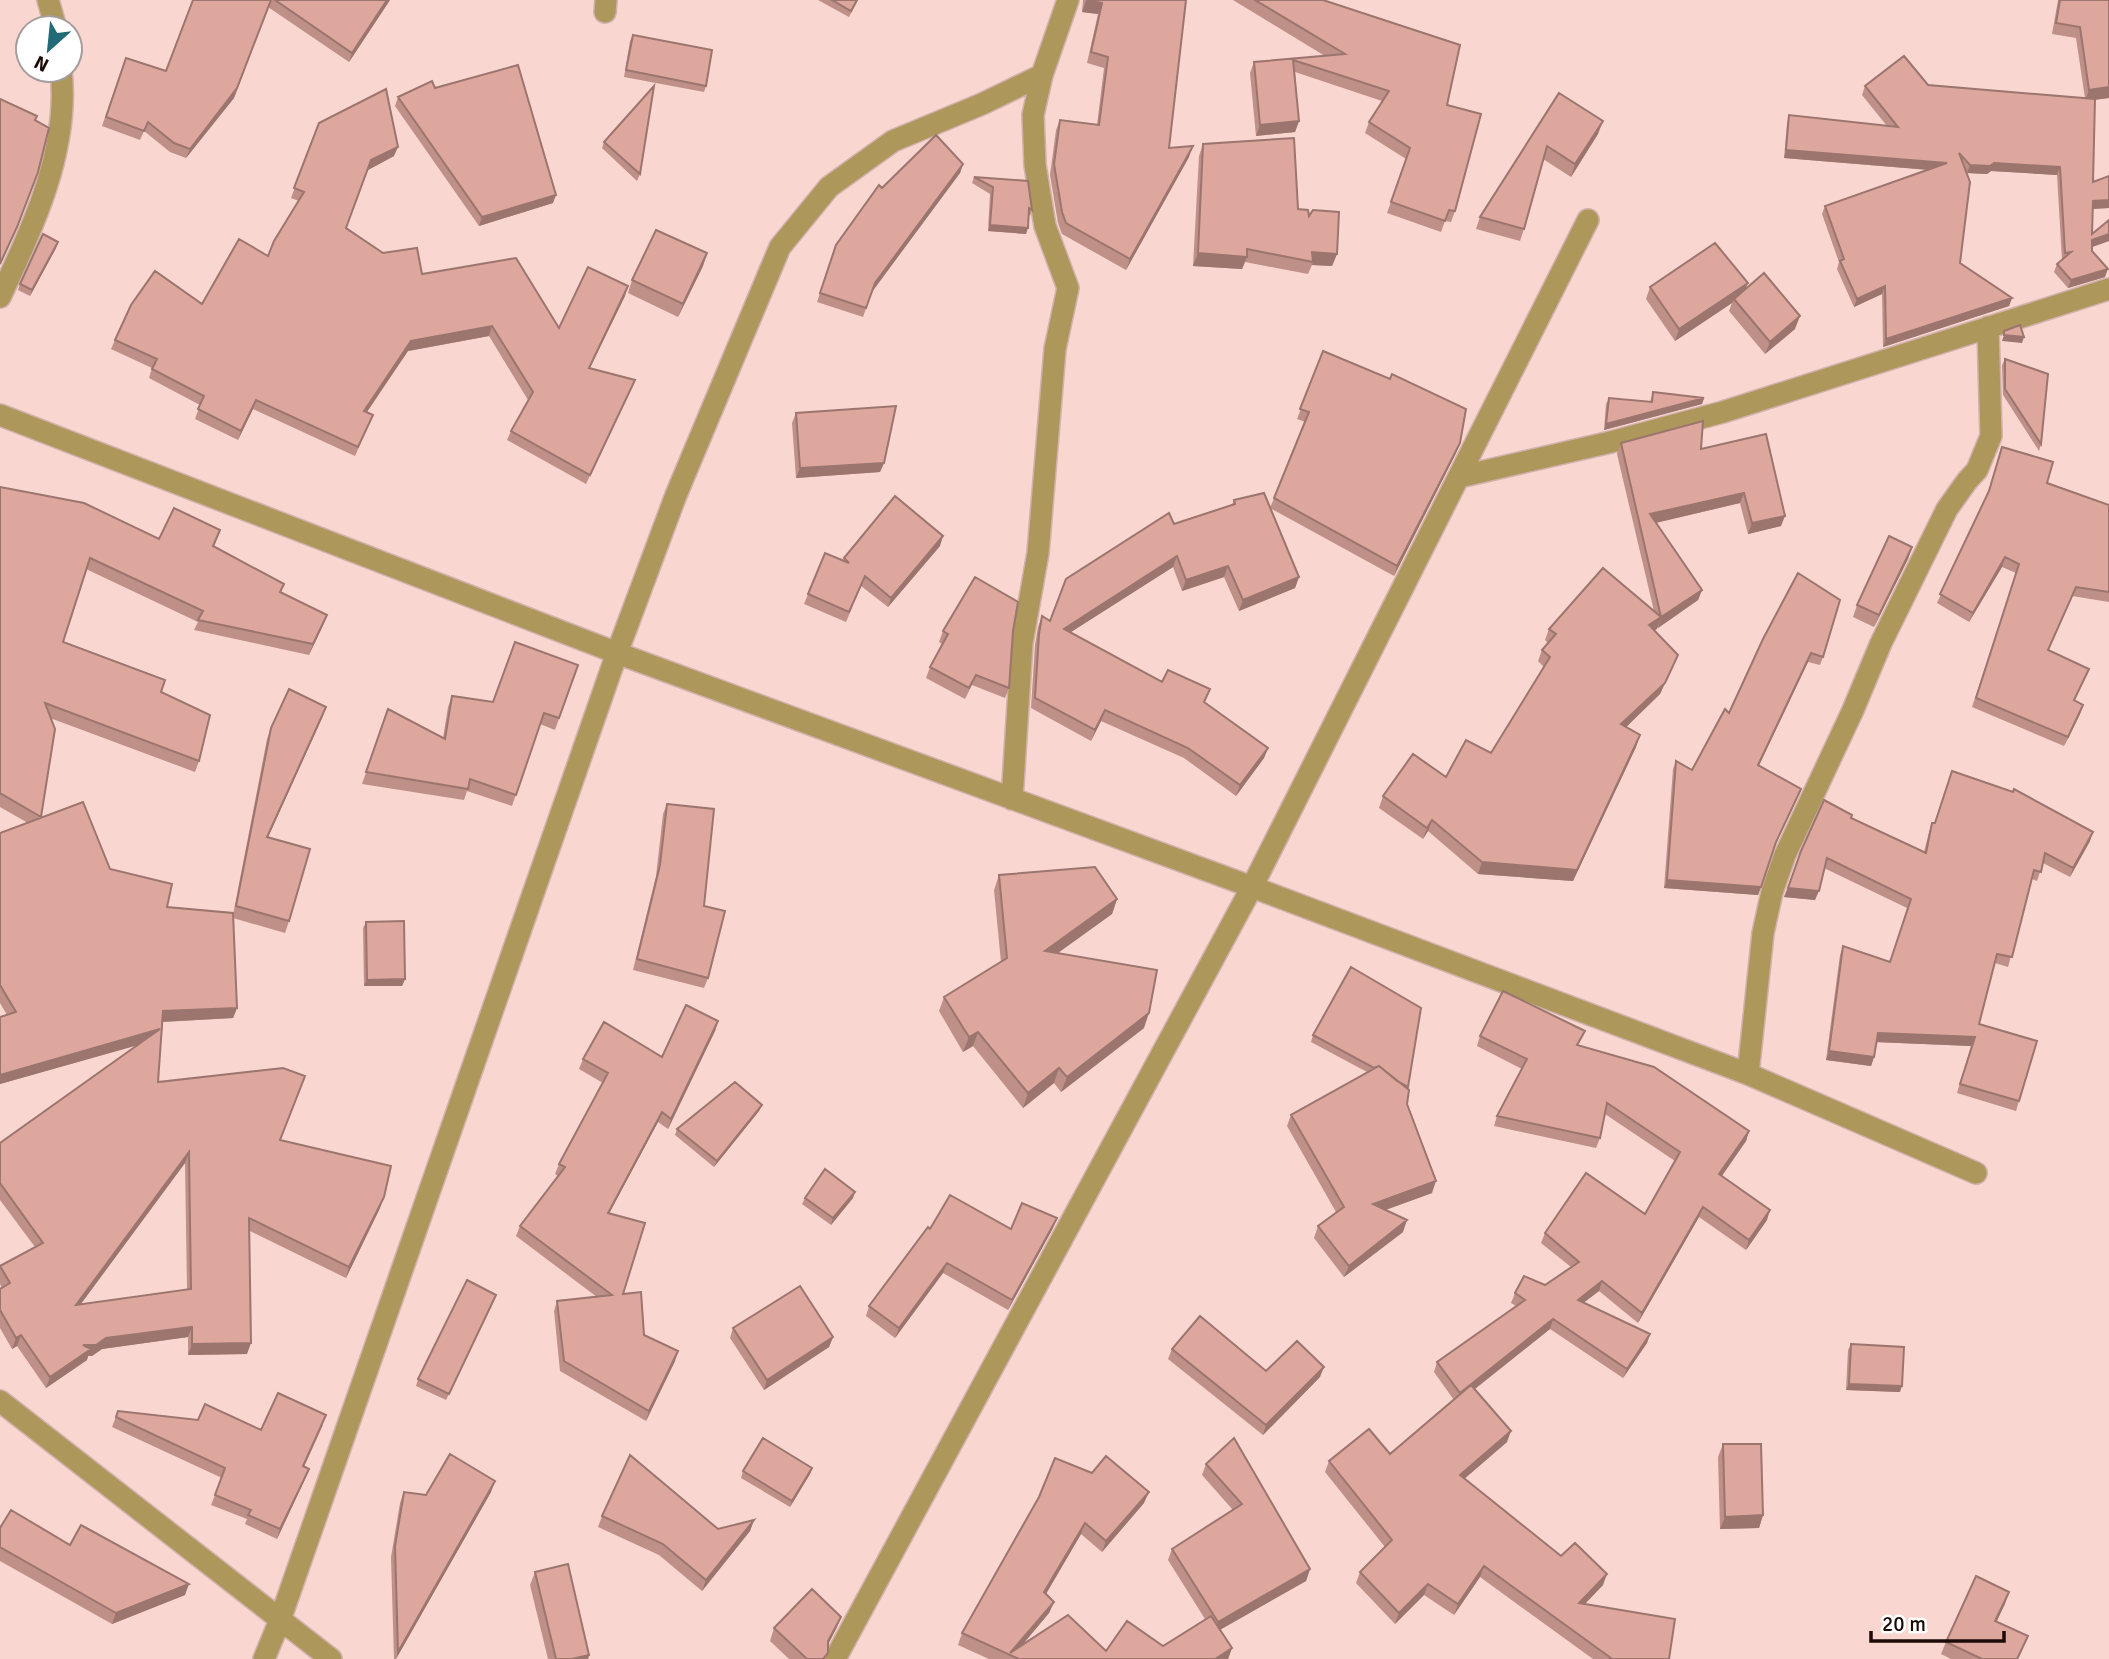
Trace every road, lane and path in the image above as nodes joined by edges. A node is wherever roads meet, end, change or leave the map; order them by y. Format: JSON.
{"nodes":[{"id":1,"x":1068,"y":0,"type":"edge"},
{"id":2,"x":1042,"y":75,"type":"junction"},
{"id":3,"x":61,"y":84,"type":"edge"},
{"id":4,"x":1588,"y":220,"type":"dead end"},
{"id":5,"x":2109,"y":289,"type":"edge"},
{"id":6,"x":0,"y":297,"type":"edge"},
{"id":7,"x":1989,"y":327,"type":"junction"},
{"id":8,"x":0,"y":415,"type":"edge"},
{"id":9,"x":1459,"y":477,"type":"junction"},
{"id":10,"x":617,"y":653,"type":"junction"},
{"id":11,"x":1012,"y":799,"type":"junction"},
{"id":12,"x":1252,"y":887,"type":"junction"},
{"id":13,"x":1748,"y":1074,"type":"junction"},
{"id":14,"x":1976,"y":1173,"type":"dead end"},
{"id":15,"x":0,"y":1401,"type":"edge"},
{"id":16,"x":280,"y":1620,"type":"junction"},
{"id":17,"x":264,"y":1659,"type":"edge"},
{"id":18,"x":331,"y":1659,"type":"edge"},
{"id":19,"x":835,"y":1659,"type":"edge"}],
"edges":[{"from":1,"to":2,"type":"street"},
{"from":2,"to":10,"type":"street"},
{"from":2,"to":11,"type":"street"},
{"from":3,"to":6,"type":"street"},
{"from":4,"to":9,"type":"street"},
{"from":5,"to":7,"type":"street"},
{"from":7,"to":9,"type":"street"},
{"from":7,"to":13,"type":"street"},
{"from":8,"to":10,"type":"street"},
{"from":9,"to":12,"type":"street"},
{"from":10,"to":11,"type":"street"},
{"from":10,"to":16,"type":"street"},
{"from":11,"to":12,"type":"street"},
{"from":12,"to":13,"type":"street"},
{"from":12,"to":19,"type":"street"},
{"from":13,"to":14,"type":"street"},
{"from":15,"to":16,"type":"street"},
{"from":16,"to":17,"type":"street"},
{"from":16,"to":18,"type":"street"}]}
